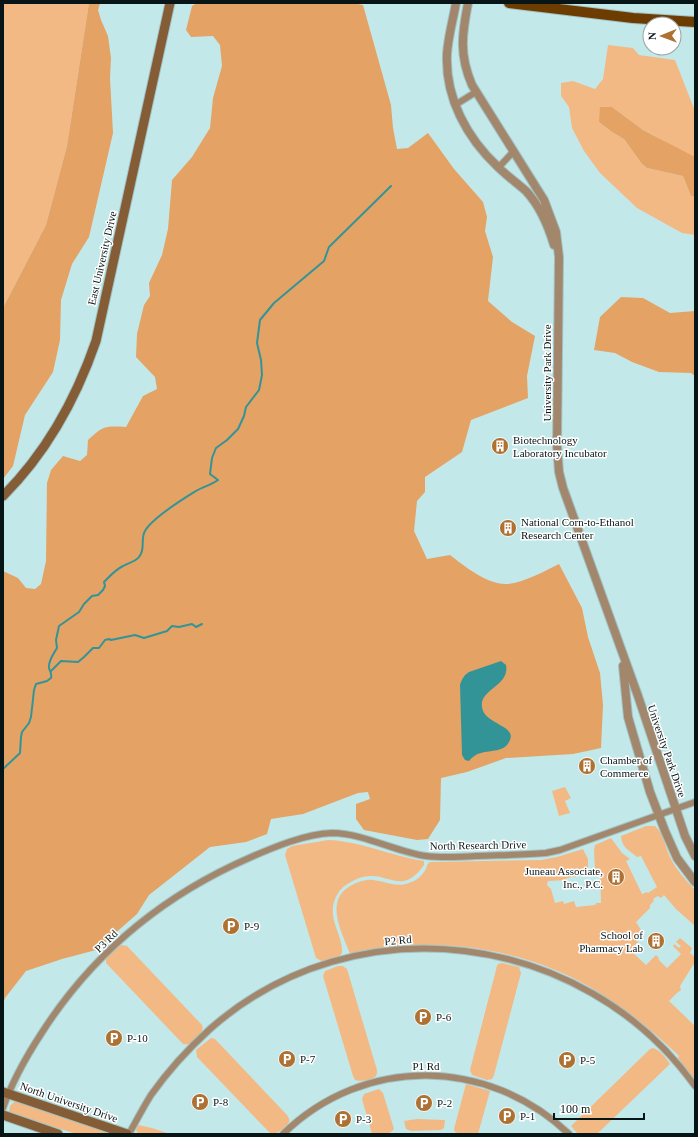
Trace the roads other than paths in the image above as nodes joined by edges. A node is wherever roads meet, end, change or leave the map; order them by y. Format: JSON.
{"nodes":[{"id":1,"x":170,"y":3,"type":"edge"},
{"id":2,"x":456,"y":3,"type":"edge"},
{"id":3,"x":468,"y":3,"type":"edge"},
{"id":4,"x":509,"y":3,"type":"edge"},
{"id":5,"x":695,"y":22,"type":"edge"},
{"id":6,"x":476,"y":92,"type":"junction"},
{"id":7,"x":455,"y":105,"type":"junction"},
{"id":8,"x":514,"y":151,"type":"junction"},
{"id":9,"x":498,"y":168,"type":"junction"},
{"id":10,"x":559,"y":277,"type":"junction"},
{"id":11,"x":3,"y":496,"type":"edge"},
{"id":12,"x":621,"y":651,"type":"junction"},
{"id":13,"x":695,"y":802,"type":"edge"},
{"id":14,"x":676,"y":809,"type":"junction"},
{"id":15,"x":659,"y":815,"type":"junction"},
{"id":16,"x":278,"y":846,"type":"joint"},
{"id":17,"x":695,"y":856,"type":"edge"},
{"id":18,"x":695,"y":882,"type":"edge"},
{"id":19,"x":695,"y":1086,"type":"edge"},
{"id":20,"x":5,"y":1093,"type":"edge"},
{"id":21,"x":3,"y":1108,"type":"edge"},
{"id":22,"x":3,"y":1115,"type":"edge"},
{"id":23,"x":43,"y":1132,"type":"edge"},
{"id":24,"x":58,"y":1134,"type":"edge"},
{"id":25,"x":128,"y":1134,"type":"edge"},
{"id":26,"x":283,"y":1134,"type":"edge"},
{"id":27,"x":569,"y":1134,"type":"edge"}],
"edges":[{"from":1,"to":11,"type":"main road","name":"East University Drive"},
{"from":2,"to":7,"type":"street","name":"University Park Drive"},
{"from":3,"to":6,"type":"street","name":"University Park Drive"},
{"from":4,"to":5,"type":"main road"},
{"from":6,"to":7,"type":"street"},
{"from":6,"to":8,"type":"street","name":"University Park Drive"},
{"from":7,"to":9,"type":"street","name":"University Park Drive"},
{"from":8,"to":9,"type":"street"},
{"from":8,"to":10,"type":"street","name":"University Park Drive"},
{"from":9,"to":10,"type":"street","name":"University Park Drive"},
{"from":10,"to":12,"type":"street","name":"University Park Drive"},
{"from":12,"to":14,"type":"street","name":"University Park Drive"},
{"from":12,"to":15,"type":"street","name":"University Park Drive"},
{"from":13,"to":14,"type":"street","name":"North Research Drive"},
{"from":14,"to":15,"type":"street","name":"North Research Drive"},
{"from":14,"to":17,"type":"street","name":"University Park Drive"},
{"from":15,"to":16,"type":"street","name":"North Research Drive"},
{"from":15,"to":18,"type":"street","name":"University Park Drive"},
{"from":16,"to":20,"type":"street","name":"P3 Rd"},
{"from":19,"to":25,"type":"street","name":"P2 Rd"},
{"from":20,"to":21,"type":"street","name":"P3 Rd"},
{"from":20,"to":25,"type":"main road","name":"North University Drive"},
{"from":22,"to":23,"type":"main road"},
{"from":23,"to":24,"type":"main road"},
{"from":26,"to":27,"type":"street","name":"P1 Rd"}]}
